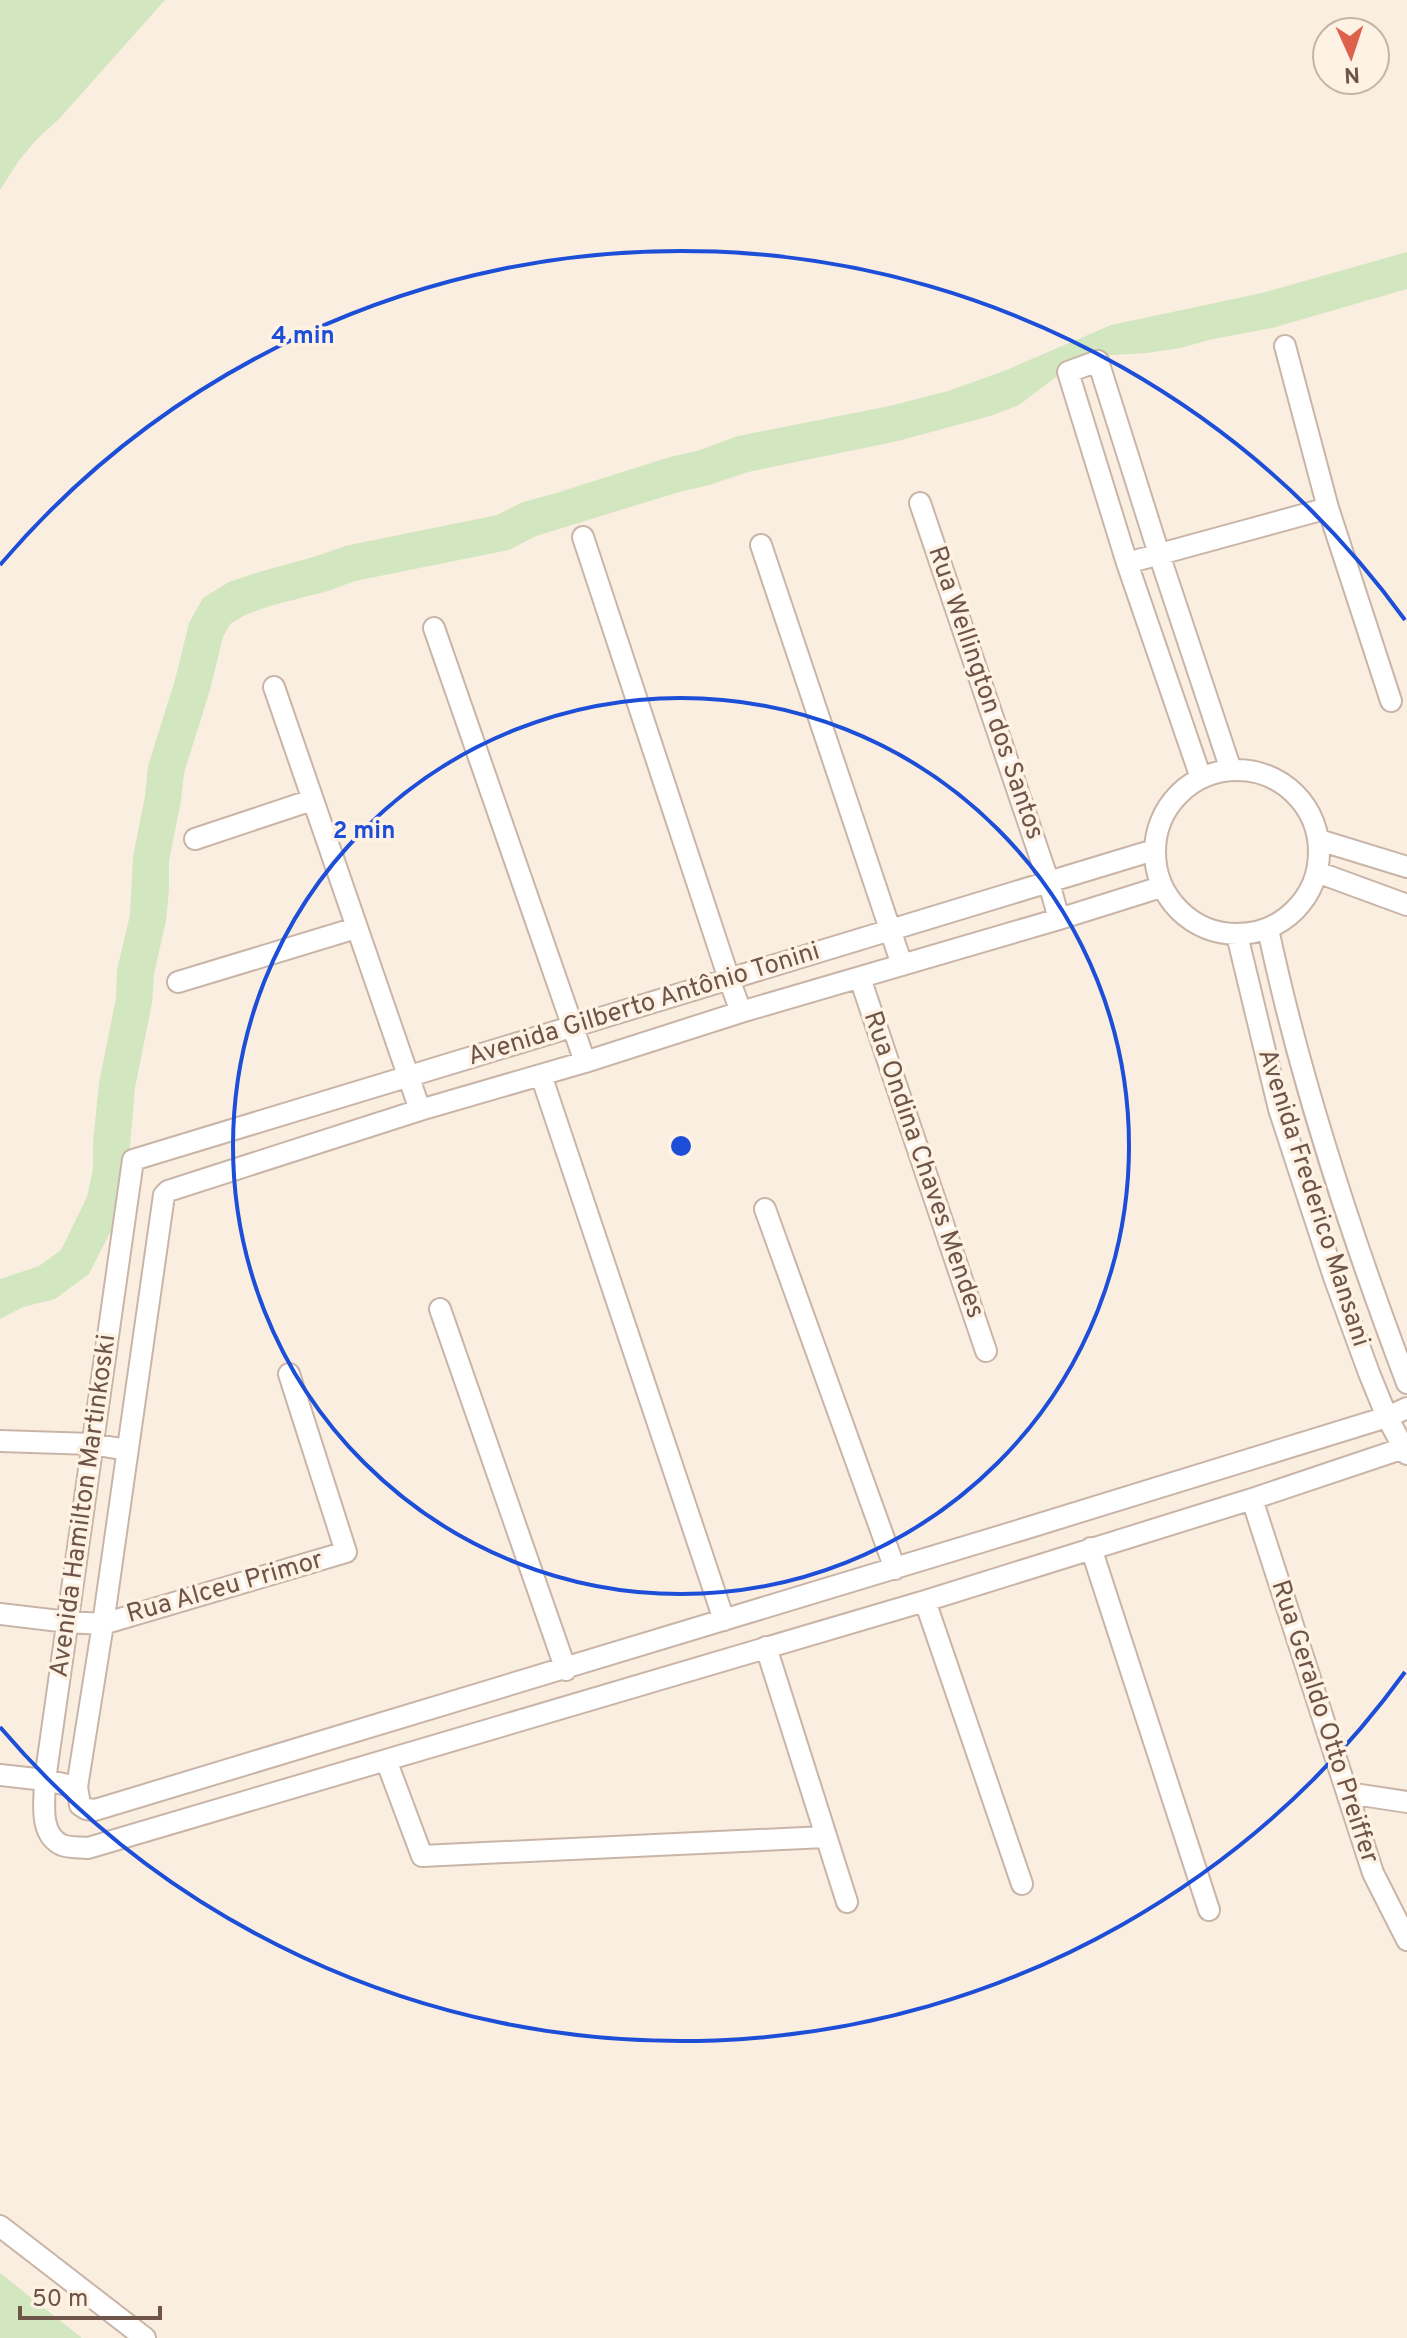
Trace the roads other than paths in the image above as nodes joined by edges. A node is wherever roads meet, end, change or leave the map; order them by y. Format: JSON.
{"nodes":[{"id":1,"x":1285,"y":346,"type":"dead end"},
{"id":2,"x":920,"y":503,"type":"dead end"},
{"id":3,"x":1328,"y":508,"type":"junction"},
{"id":4,"x":583,"y":537,"type":"dead end"},
{"id":5,"x":761,"y":545,"type":"dead end"},
{"id":6,"x":1159,"y":554,"type":"junction"},
{"id":7,"x":1127,"y":563,"type":"junction"},
{"id":8,"x":434,"y":628,"type":"dead end"},
{"id":9,"x":274,"y":687,"type":"dead end"},
{"id":10,"x":1391,"y":701,"type":"dead end"},
{"id":11,"x":1231,"y":770,"type":"junction"},
{"id":12,"x":1201,"y":778,"type":"junction"},
{"id":13,"x":312,"y":800,"type":"junction"},
{"id":14,"x":195,"y":839,"type":"dead end"},
{"id":15,"x":1319,"y":840,"type":"junction"},
{"id":16,"x":1154,"y":850,"type":"junction"},
{"id":17,"x":1407,"y":867,"type":"edge"},
{"id":18,"x":1317,"y":872,"type":"junction"},
{"id":19,"x":1049,"y":883,"type":"junction"},
{"id":20,"x":1161,"y":887,"type":"junction"},
{"id":21,"x":1407,"y":905,"type":"edge"},
{"id":22,"x":1059,"y":919,"type":"junction"},
{"id":23,"x":356,"y":928,"type":"junction"},
{"id":24,"x":1268,"y":929,"type":"junction"},
{"id":25,"x":890,"y":930,"type":"junction"},
{"id":26,"x":1237,"y":935,"type":"junction"},
{"id":27,"x":902,"y":965,"type":"junction"},
{"id":28,"x":860,"y":978,"type":"junction"},
{"id":29,"x":729,"y":979,"type":"junction"},
{"id":30,"x":178,"y":982,"type":"dead end"},
{"id":31,"x":741,"y":1012,"type":"junction"},
{"id":32,"x":572,"y":1027,"type":"junction"},
{"id":33,"x":585,"y":1062,"type":"junction"},
{"id":34,"x":541,"y":1075,"type":"junction"},
{"id":35,"x":407,"y":1077,"type":"junction"},
{"id":36,"x":420,"y":1110,"type":"junction"},
{"id":37,"x":133,"y":1160,"type":"joint"},
{"id":38,"x":164,"y":1195,"type":"joint"},
{"id":39,"x":765,"y":1209,"type":"dead end"},
{"id":40,"x":440,"y":1309,"type":"dead end"},
{"id":41,"x":986,"y":1351,"type":"dead end"},
{"id":42,"x":289,"y":1374,"type":"dead end"},
{"id":43,"x":1407,"y":1383,"type":"edge"},
{"id":44,"x":1407,"y":1408,"type":"edge"},
{"id":45,"x":1387,"y":1417,"type":"junction"},
{"id":46,"x":0,"y":1441,"type":"edge"},
{"id":47,"x":92,"y":1444,"type":"junction"},
{"id":48,"x":127,"y":1450,"type":"junction"},
{"id":49,"x":1406,"y":1450,"type":"edge"},
{"id":50,"x":1252,"y":1499,"type":"junction"},
{"id":51,"x":1091,"y":1548,"type":"junction"},
{"id":52,"x":895,"y":1569,"type":"junction"},
{"id":53,"x":925,"y":1601,"type":"junction"},
{"id":54,"x":0,"y":1614,"type":"edge"},
{"id":55,"x":724,"y":1620,"type":"junction"},
{"id":56,"x":68,"y":1622,"type":"junction"},
{"id":57,"x":103,"y":1624,"type":"junction"},
{"id":58,"x":766,"y":1647,"type":"junction"},
{"id":59,"x":566,"y":1670,"type":"junction"},
{"id":60,"x":386,"y":1760,"type":"junction"},
{"id":61,"x":0,"y":1775,"type":"edge"},
{"id":62,"x":45,"y":1780,"type":"junction"},
{"id":63,"x":1348,"y":1793,"type":"junction"},
{"id":64,"x":78,"y":1796,"type":"junction"},
{"id":65,"x":1407,"y":1802,"type":"edge"},
{"id":66,"x":825,"y":1837,"type":"junction"},
{"id":67,"x":1022,"y":1884,"type":"dead end"},
{"id":68,"x":847,"y":1902,"type":"dead end"},
{"id":69,"x":1209,"y":1910,"type":"dead end"},
{"id":70,"x":1407,"y":1940,"type":"edge"},
{"id":71,"x":0,"y":2226,"type":"edge"},
{"id":72,"x":145,"y":2338,"type":"edge"}],
"edges":[{"from":1,"to":3,"type":"street"},
{"from":2,"to":19,"type":"street","name":"Rua Wellington dos Santos"},
{"from":3,"to":6,"type":"street"},
{"from":3,"to":10,"type":"street"},
{"from":4,"to":29,"type":"street"},
{"from":5,"to":25,"type":"street"},
{"from":6,"to":7,"type":"street"},
{"from":6,"to":7,"type":"street"},
{"from":6,"to":11,"type":"street"},
{"from":7,"to":12,"type":"street"},
{"from":8,"to":32,"type":"street"},
{"from":9,"to":13,"type":"street"},
{"from":11,"to":12,"type":"street"},
{"from":11,"to":15,"type":"street"},
{"from":12,"to":16,"type":"street"},
{"from":13,"to":14,"type":"street"},
{"from":13,"to":23,"type":"street"},
{"from":15,"to":17,"type":"street"},
{"from":15,"to":18,"type":"street"},
{"from":16,"to":19,"type":"street","name":"Avenida Gilberto Antônio Tonini"},
{"from":16,"to":20,"type":"street"},
{"from":18,"to":21,"type":"street"},
{"from":18,"to":24,"type":"street"},
{"from":19,"to":22,"type":"street","name":"Rua Wellington dos Santos"},
{"from":19,"to":25,"type":"street","name":"Avenida Gilberto Antônio Tonini"},
{"from":20,"to":22,"type":"street","name":"Avenida Gilberto Antônio Tonini"},
{"from":20,"to":26,"type":"street"},
{"from":22,"to":27,"type":"street","name":"Avenida Gilberto Antônio Tonini"},
{"from":23,"to":30,"type":"street"},
{"from":23,"to":35,"type":"street"},
{"from":24,"to":26,"type":"street"},
{"from":24,"to":43,"type":"street","name":"Avenida Frederico Mansani"},
{"from":25,"to":27,"type":"street"},
{"from":25,"to":29,"type":"street","name":"Avenida Gilberto Antônio Tonini"},
{"from":26,"to":45,"type":"street","name":"Avenida Frederico Mansani"},
{"from":27,"to":28,"type":"street","name":"Avenida Gilberto Antônio Tonini"},
{"from":28,"to":31,"type":"street","name":"Avenida Gilberto Antônio Tonini"},
{"from":28,"to":41,"type":"street","name":"Rua Ondina Chaves Mendes"},
{"from":29,"to":31,"type":"street"},
{"from":29,"to":32,"type":"street","name":"Avenida Gilberto Antônio Tonini"},
{"from":31,"to":33,"type":"street","name":"Avenida Gilberto Antônio Tonini"},
{"from":32,"to":33,"type":"street"},
{"from":32,"to":35,"type":"street","name":"Avenida Gilberto Antônio Tonini"},
{"from":33,"to":34,"type":"street","name":"Avenida Gilberto Antônio Tonini"},
{"from":34,"to":36,"type":"street","name":"Avenida Gilberto Antônio Tonini"},
{"from":34,"to":55,"type":"street"},
{"from":35,"to":36,"type":"street"},
{"from":35,"to":37,"type":"street","name":"Avenida Gilberto Antônio Tonini"},
{"from":36,"to":38,"type":"street","name":"Avenida Gilberto Antônio Tonini"},
{"from":37,"to":47,"type":"street","name":"Avenida Hamilton Martinkoski"},
{"from":38,"to":48,"type":"street","name":"Avenida Hamilton Martinkoski"},
{"from":39,"to":52,"type":"street"},
{"from":40,"to":59,"type":"street"},
{"from":42,"to":57,"type":"street","name":"Rua Alceu Primor"},
{"from":44,"to":45,"type":"street"},
{"from":45,"to":49,"type":"street","name":"Avenida Frederico Mansani"},
{"from":45,"to":52,"type":"street"},
{"from":46,"to":47,"type":"street"},
{"from":47,"to":48,"type":"street"},
{"from":47,"to":56,"type":"street","name":"Avenida Hamilton Martinkoski"},
{"from":48,"to":57,"type":"street","name":"Avenida Hamilton Martinkoski"},
{"from":49,"to":50,"type":"street"},
{"from":50,"to":51,"type":"street"},
{"from":50,"to":63,"type":"street","name":"Rua Geraldo Otto Preiffer"},
{"from":51,"to":53,"type":"street"},
{"from":51,"to":69,"type":"street"},
{"from":52,"to":55,"type":"street"},
{"from":53,"to":58,"type":"street"},
{"from":53,"to":67,"type":"street"},
{"from":54,"to":56,"type":"street","name":"Rua Alceu Primor"},
{"from":55,"to":59,"type":"street"},
{"from":56,"to":57,"type":"street","name":"Rua Alceu Primor"},
{"from":56,"to":62,"type":"street","name":"Avenida Hamilton Martinkoski"},
{"from":57,"to":64,"type":"street","name":"Avenida Hamilton Martinkoski"},
{"from":58,"to":60,"type":"street"},
{"from":58,"to":66,"type":"street"},
{"from":59,"to":64,"type":"street"},
{"from":60,"to":62,"type":"street","name":"Avenida Hamilton Martinkoski"},
{"from":60,"to":66,"type":"street"},
{"from":61,"to":62,"type":"street"},
{"from":62,"to":64,"type":"street"},
{"from":63,"to":65,"type":"street"},
{"from":63,"to":70,"type":"street","name":"Rua Geraldo Otto Preiffer"},
{"from":66,"to":68,"type":"street"},
{"from":71,"to":72,"type":"street"}]}
